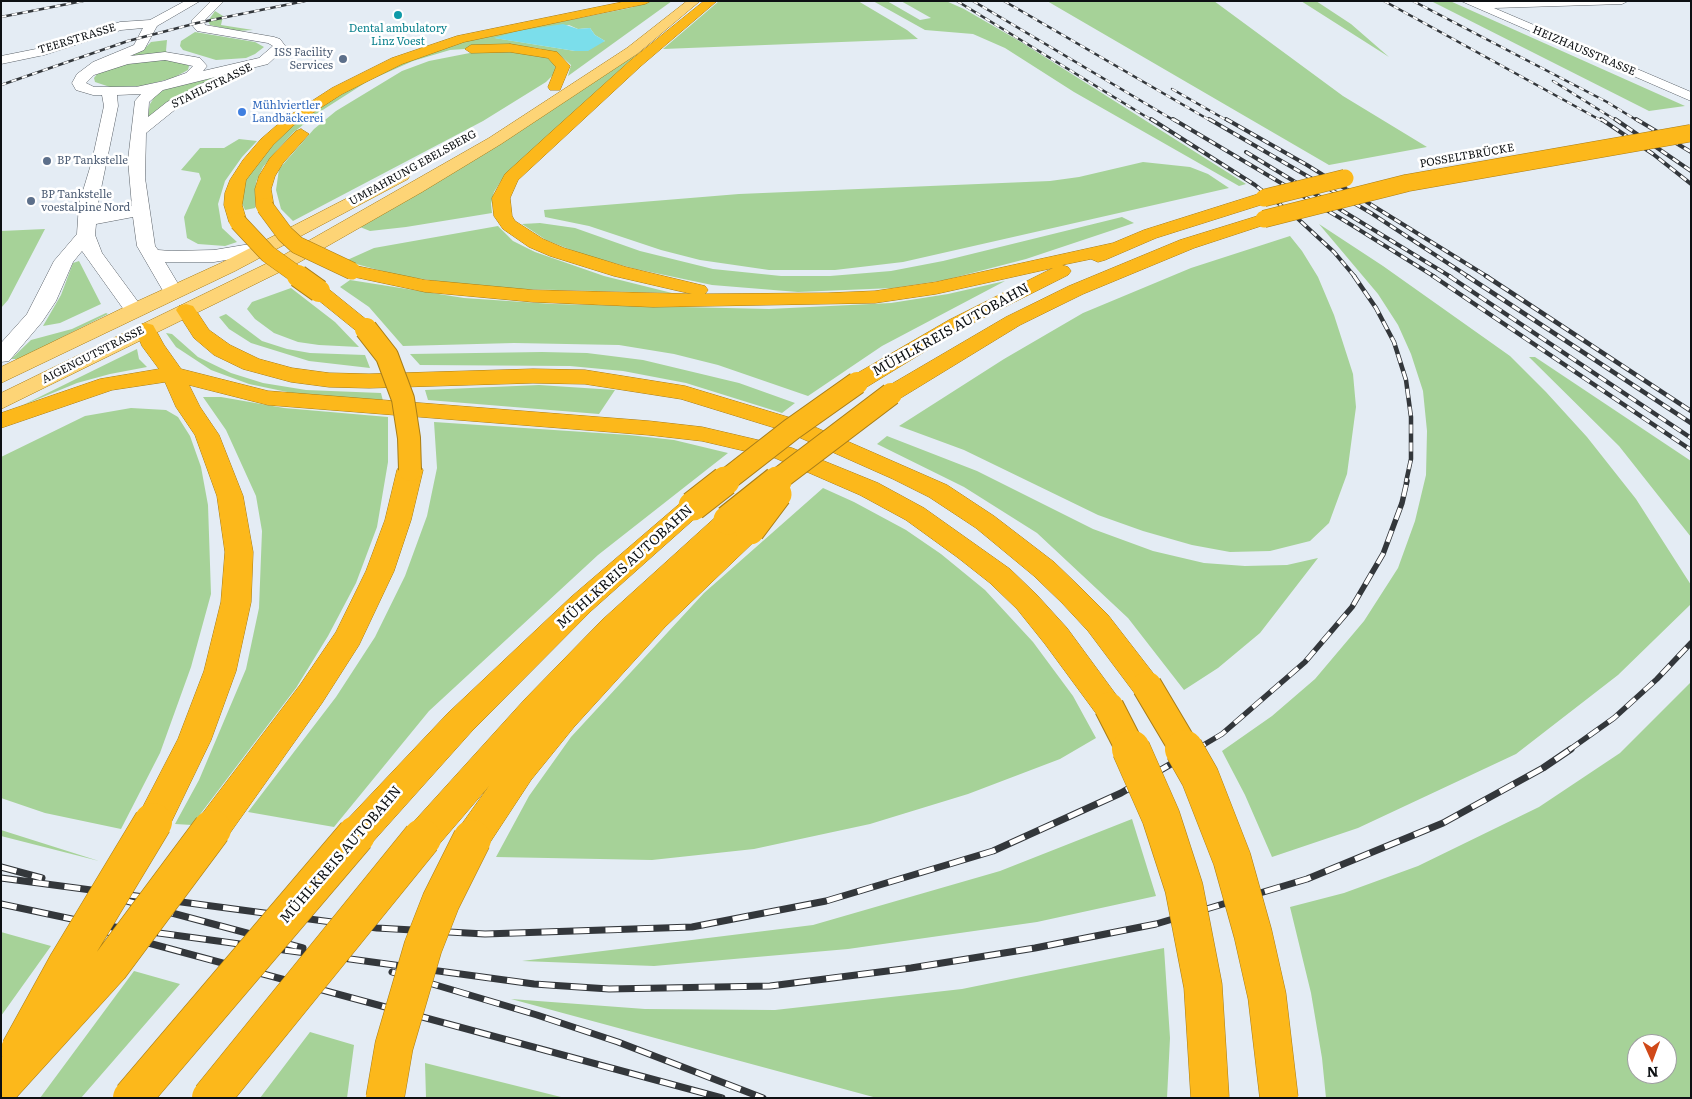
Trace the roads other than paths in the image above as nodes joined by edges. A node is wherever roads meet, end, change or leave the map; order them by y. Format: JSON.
{"nodes":[{"id":1,"x":218,"y":1,"type":"edge"},
{"id":2,"x":646,"y":1,"type":"edge"},
{"id":3,"x":678,"y":1,"type":"edge"},
{"id":4,"x":694,"y":1,"type":"edge"},
{"id":5,"x":712,"y":1,"type":"edge"},
{"id":6,"x":1622,"y":1,"type":"edge"},
{"id":7,"x":1472,"y":3,"type":"edge"},
{"id":8,"x":190,"y":4,"type":"edge"},
{"id":9,"x":153,"y":23,"type":"junction"},
{"id":10,"x":177,"y":24,"type":"dead end"},
{"id":11,"x":171,"y":43,"type":"dead end"},
{"id":12,"x":179,"y":56,"type":"junction"},
{"id":13,"x":269,"y":57,"type":"junction"},
{"id":14,"x":1,"y":60,"type":"edge"},
{"id":15,"x":199,"y":64,"type":"junction"},
{"id":16,"x":88,"y":72,"type":"junction"},
{"id":17,"x":184,"y":79,"type":"junction"},
{"id":18,"x":158,"y":87,"type":"junction"},
{"id":19,"x":556,"y":87,"type":"junction"},
{"id":20,"x":109,"y":92,"type":"junction"},
{"id":21,"x":1691,"y":97,"type":"edge"},
{"id":22,"x":514,"y":111,"type":"dead end"},
{"id":23,"x":109,"y":113,"type":"junction"},
{"id":24,"x":139,"y":126,"type":"junction"},
{"id":25,"x":1691,"y":133,"type":"edge"},
{"id":26,"x":415,"y":168,"type":"dead end"},
{"id":27,"x":1360,"y":176,"type":"dead end"},
{"id":28,"x":140,"y":210,"type":"junction"},
{"id":29,"x":1264,"y":219,"type":"joint"},
{"id":30,"x":86,"y":228,"type":"junction"},
{"id":31,"x":268,"y":247,"type":"junction"},
{"id":32,"x":1116,"y":248,"type":"junction"},
{"id":33,"x":152,"y":256,"type":"junction"},
{"id":34,"x":758,"y":300,"type":"junction"},
{"id":35,"x":180,"y":301,"type":"junction"},
{"id":36,"x":134,"y":310,"type":"junction"},
{"id":37,"x":146,"y":329,"type":"junction"},
{"id":38,"x":1,"y":356,"type":"edge"},
{"id":39,"x":173,"y":374,"type":"junction"},
{"id":40,"x":1,"y":376,"type":"edge"},
{"id":41,"x":1,"y":402,"type":"edge"},
{"id":42,"x":1,"y":421,"type":"edge"},
{"id":43,"x":739,"y":525,"type":"junction"},
{"id":44,"x":1,"y":1085,"type":"edge"},
{"id":45,"x":132,"y":1098,"type":"edge"},
{"id":46,"x":211,"y":1098,"type":"edge"},
{"id":47,"x":385,"y":1098,"type":"edge"},
{"id":48,"x":1210,"y":1098,"type":"edge"},
{"id":49,"x":1279,"y":1098,"type":"edge"}],
"edges":[{"from":1,"to":13,"type":"street"},
{"from":2,"to":44,"type":"highway","bridge":true},
{"from":3,"to":19,"type":"main road"},
{"from":4,"to":35,"type":"main road","name":"UMFAHRUNG EBELSBERG"},
{"from":5,"to":34,"type":"highway"},
{"from":6,"to":7,"type":"street"},
{"from":7,"to":21,"type":"street","name":"HEIZHAUSSTRASSE"},
{"from":8,"to":9,"type":"street"},
{"from":8,"to":10,"type":"street"},
{"from":9,"to":14,"type":"street","name":"TEERSTRASSE"},
{"from":9,"to":16,"type":"street"},
{"from":11,"to":12,"type":"street"},
{"from":12,"to":15,"type":"street"},
{"from":12,"to":16,"type":"street"},
{"from":13,"to":15,"type":"street","name":"STAHLSTRASSE"},
{"from":13,"to":17,"type":"street","name":"STAHLSTRASSE"},
{"from":13,"to":24,"type":"street","name":"STAHLSTRASSE"},
{"from":15,"to":17,"type":"street"},
{"from":16,"to":20,"type":"street","name":"STAHLSTRASSE"},
{"from":17,"to":18,"type":"street","name":"STAHLSTRASSE"},
{"from":18,"to":20,"type":"street","name":"STAHLSTRASSE"},
{"from":18,"to":24,"type":"street","name":"STAHLSTRASSE"},
{"from":19,"to":22,"type":"main road"},
{"from":19,"to":34,"type":"highway","bridge":true},
{"from":20,"to":23,"type":"street"},
{"from":23,"to":24,"type":"street"},
{"from":23,"to":30,"type":"street"},
{"from":24,"to":28,"type":"street","name":"STAHLSTRASSE"},
{"from":25,"to":29,"type":"highway","name":"POSSELTBRÜCKE","bridge":true},
{"from":26,"to":31,"type":"main road","name":"UMFAHRUNG EBELSBERG"},
{"from":27,"to":32,"type":"highway","name":"MÜHLKREIS AUTOBAHN","bridge":true},
{"from":28,"to":30,"type":"street"},
{"from":28,"to":33,"type":"street","name":"STAHLSTRASSE"},
{"from":29,"to":43,"type":"highway","name":"MÜHLKREIS AUTOBAHN","bridge":true},
{"from":30,"to":36,"type":"street"},
{"from":30,"to":38,"type":"street"},
{"from":31,"to":33,"type":"street"},
{"from":31,"to":35,"type":"main road","name":"UMFAHRUNG EBELSBERG"},
{"from":32,"to":34,"type":"highway"},
{"from":32,"to":45,"type":"highway","name":"MÜHLKREIS AUTOBAHN","bridge":true},
{"from":33,"to":35,"type":"street","name":"STAHLSTRASSE"},
{"from":35,"to":36,"type":"main road","name":"UMFAHRUNG EBELSBERG"},
{"from":35,"to":37,"type":"main road","name":"AIGENGUTSTRASSE"},
{"from":35,"to":49,"type":"highway","bridge":true},
{"from":36,"to":37,"type":"main road"},
{"from":36,"to":40,"type":"main road","name":"AIGENGUTSTRASSE"},
{"from":37,"to":39,"type":"highway"},
{"from":37,"to":41,"type":"main road","name":"AIGENGUTSTRASSE"},
{"from":39,"to":42,"type":"highway"},
{"from":39,"to":44,"type":"highway","bridge":true},
{"from":39,"to":48,"type":"highway","bridge":true},
{"from":43,"to":46,"type":"highway","bridge":true},
{"from":43,"to":47,"type":"highway","bridge":true}]}
